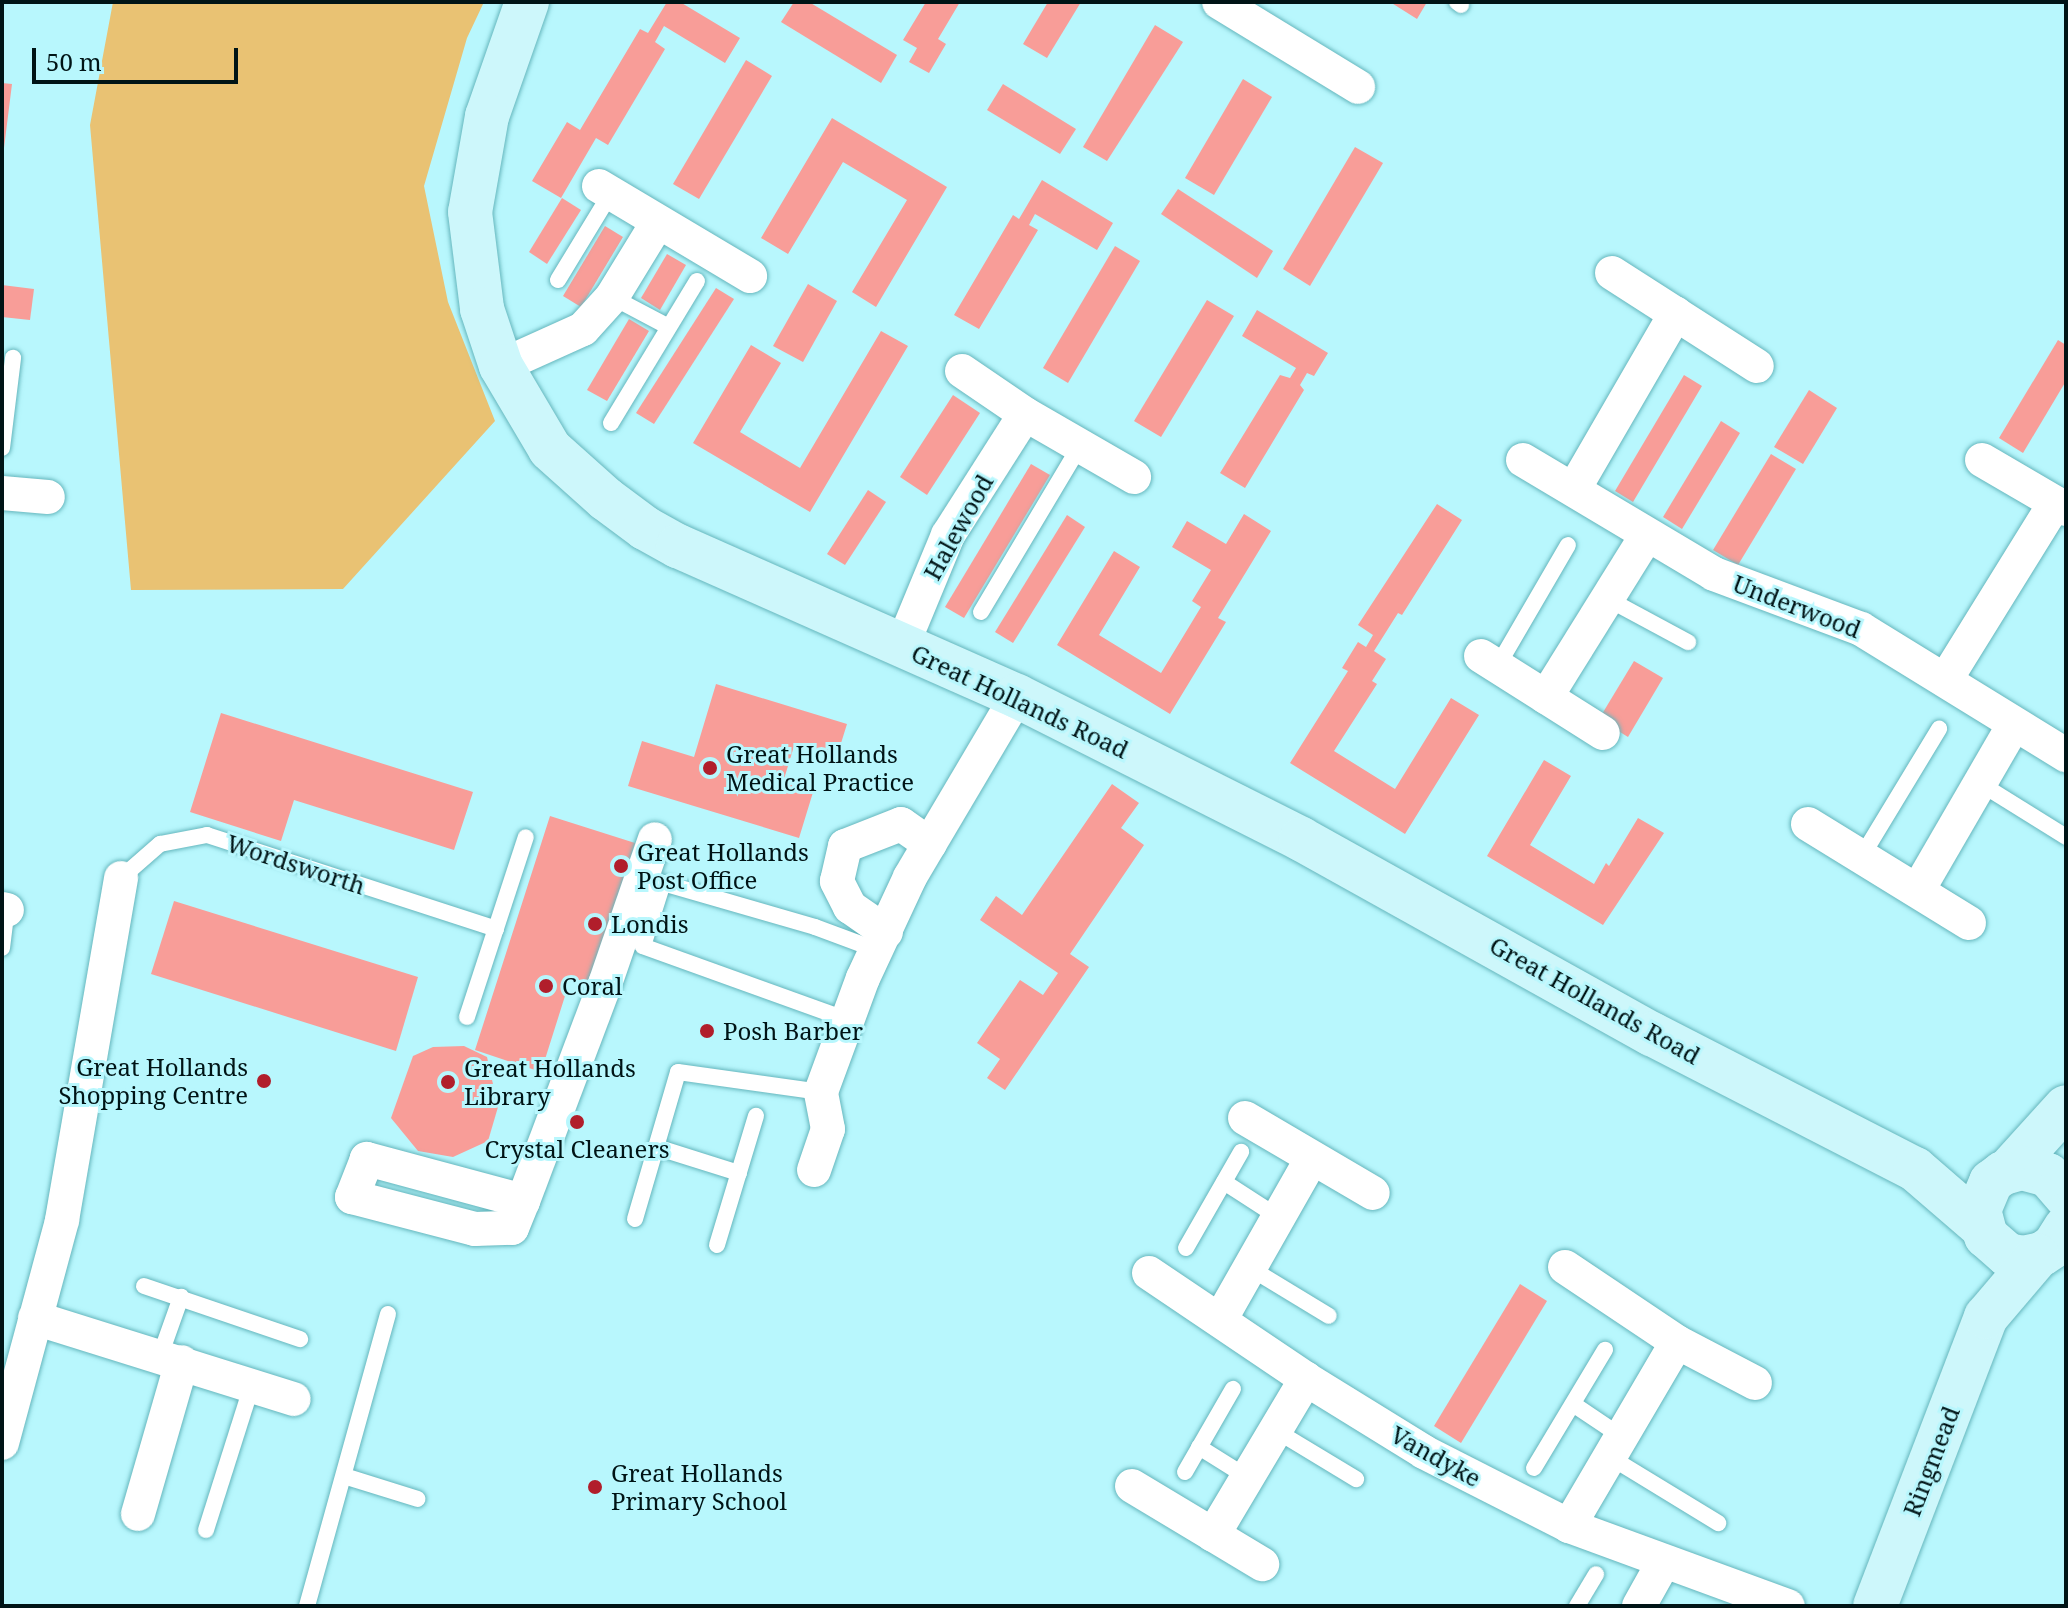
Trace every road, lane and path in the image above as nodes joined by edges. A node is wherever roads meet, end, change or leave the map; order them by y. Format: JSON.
{"nodes":[{"id":1,"x":527,"y":2,"type":"edge"},
{"id":2,"x":1219,"y":2,"type":"edge"},
{"id":3,"x":1269,"y":15,"type":"edge"},
{"id":4,"x":1358,"y":87,"type":"dead end"},
{"id":5,"x":605,"y":189,"type":"joint"},
{"id":6,"x":658,"y":222,"type":"junction"},
{"id":7,"x":1612,"y":273,"type":"dead end"},
{"id":8,"x":750,"y":276,"type":"dead end"},
{"id":9,"x":558,"y":280,"type":"dead end"},
{"id":10,"x":697,"y":281,"type":"dead end"},
{"id":11,"x":612,"y":297,"type":"junction"},
{"id":12,"x":1676,"y":313,"type":"junction"},
{"id":13,"x":669,"y":327,"type":"junction"},
{"id":14,"x":13,"y":358,"type":"dead end"},
{"id":15,"x":501,"y":366,"type":"junction"},
{"id":16,"x":1757,"y":366,"type":"dead end"},
{"id":17,"x":962,"y":371,"type":"dead end"},
{"id":18,"x":1025,"y":414,"type":"junction"},
{"id":19,"x":611,"y":423,"type":"dead end"},
{"id":20,"x":1080,"y":446,"type":"junction"},
{"id":21,"x":2,"y":448,"type":"edge"},
{"id":22,"x":1523,"y":460,"type":"dead end"},
{"id":23,"x":1982,"y":460,"type":"dead end"},
{"id":24,"x":1134,"y":477,"type":"dead end"},
{"id":25,"x":1574,"y":489,"type":"junction"},
{"id":26,"x":2,"y":493,"type":"edge"},
{"id":27,"x":48,"y":497,"type":"dead end"},
{"id":28,"x":2060,"y":506,"type":"edge"},
{"id":29,"x":1647,"y":535,"type":"junction"},
{"id":30,"x":1568,"y":545,"type":"dead end"},
{"id":31,"x":1608,"y":599,"type":"junction"},
{"id":32,"x":981,"y":612,"type":"dead end"},
{"id":33,"x":1688,"y":642,"type":"dead end"},
{"id":34,"x":902,"y":646,"type":"junction"},
{"id":35,"x":1489,"y":662,"type":"joint"},
{"id":36,"x":1946,"y":679,"type":"junction"},
{"id":37,"x":1017,"y":696,"type":"junction"},
{"id":38,"x":1546,"y":697,"type":"junction"},
{"id":39,"x":2013,"y":726,"type":"junction"},
{"id":40,"x":1939,"y":729,"type":"dead end"},
{"id":41,"x":1603,"y":733,"type":"dead end"},
{"id":42,"x":2066,"y":755,"type":"edge"},
{"id":43,"x":1981,"y":784,"type":"junction"},
{"id":44,"x":1808,"y":824,"type":"dead end"},
{"id":45,"x":526,"y":837,"type":"dead end"},
{"id":46,"x":2066,"y":837,"type":"edge"},
{"id":47,"x":655,"y":839,"type":"dead end"},
{"id":48,"x":930,"y":844,"type":"junction"},
{"id":49,"x":1862,"y":856,"type":"junction"},
{"id":50,"x":121,"y":878,"type":"joint"},
{"id":51,"x":1918,"y":890,"type":"junction"},
{"id":52,"x":5,"y":909,"type":"edge"},
{"id":53,"x":1969,"y":923,"type":"dead end"},
{"id":54,"x":496,"y":929,"type":"junction"},
{"id":55,"x":881,"y":941,"type":"junction"},
{"id":56,"x":2,"y":948,"type":"edge"},
{"id":57,"x":467,"y":1017,"type":"dead end"},
{"id":58,"x":848,"y":1020,"type":"junction"},
{"id":59,"x":821,"y":1092,"type":"junction"},
{"id":60,"x":2066,"y":1107,"type":"edge"},
{"id":61,"x":756,"y":1116,"type":"dead end"},
{"id":62,"x":1245,"y":1118,"type":"dead end"},
{"id":63,"x":656,"y":1147,"type":"junction"},
{"id":64,"x":1241,"y":1152,"type":"dead end"},
{"id":65,"x":1312,"y":1158,"type":"junction"},
{"id":66,"x":1915,"y":1169,"type":"junction"},
{"id":67,"x":814,"y":1170,"type":"dead end"},
{"id":68,"x":2006,"y":1172,"type":"junction"},
{"id":69,"x":739,"y":1173,"type":"junction"},
{"id":70,"x":1224,"y":1182,"type":"junction"},
{"id":71,"x":1373,"y":1193,"type":"dead end"},
{"id":72,"x":2066,"y":1196,"type":"edge"},
{"id":73,"x":523,"y":1201,"type":"dead end"},
{"id":74,"x":1278,"y":1217,"type":"junction"},
{"id":75,"x":635,"y":1219,"type":"dead end"},
{"id":76,"x":1983,"y":1231,"type":"junction"},
{"id":77,"x":717,"y":1245,"type":"dead end"},
{"id":78,"x":1186,"y":1248,"type":"dead end"},
{"id":79,"x":2053,"y":1249,"type":"edge"},
{"id":80,"x":1565,"y":1267,"type":"dead end"},
{"id":81,"x":1250,"y":1268,"type":"junction"},
{"id":82,"x":1149,"y":1273,"type":"dead end"},
{"id":83,"x":144,"y":1286,"type":"dead end"},
{"id":84,"x":181,"y":1297,"type":"junction"},
{"id":85,"x":388,"y":1314,"type":"dead end"},
{"id":86,"x":1329,"y":1316,"type":"dead end"},
{"id":87,"x":1986,"y":1317,"type":"junction"},
{"id":88,"x":35,"y":1318,"type":"junction"},
{"id":89,"x":1220,"y":1320,"type":"junction"},
{"id":90,"x":300,"y":1339,"type":"dead end"},
{"id":91,"x":1677,"y":1342,"type":"junction"},
{"id":92,"x":1605,"y":1350,"type":"dead end"},
{"id":93,"x":171,"y":1359,"type":"junction"},
{"id":94,"x":1306,"y":1379,"type":"junction"},
{"id":95,"x":1755,"y":1383,"type":"dead end"},
{"id":96,"x":252,"y":1385,"type":"junction"},
{"id":97,"x":1233,"y":1389,"type":"dead end"},
{"id":98,"x":294,"y":1399,"type":"dead end"},
{"id":99,"x":1573,"y":1404,"type":"junction"},
{"id":100,"x":1275,"y":1430,"type":"junction"},
{"id":101,"x":2,"y":1443,"type":"edge"},
{"id":102,"x":1199,"y":1447,"type":"junction"},
{"id":103,"x":1616,"y":1447,"type":"junction"},
{"id":104,"x":1534,"y":1468,"type":"dead end"},
{"id":105,"x":1185,"y":1472,"type":"dead end"},
{"id":106,"x":344,"y":1476,"type":"junction"},
{"id":107,"x":1247,"y":1477,"type":"junction"},
{"id":108,"x":1356,"y":1479,"type":"dead end"},
{"id":109,"x":1132,"y":1486,"type":"dead end"},
{"id":110,"x":418,"y":1499,"type":"dead end"},
{"id":111,"x":138,"y":1514,"type":"dead end"},
{"id":112,"x":1718,"y":1523,"type":"dead end"},
{"id":113,"x":1569,"y":1526,"type":"junction"},
{"id":114,"x":206,"y":1530,"type":"dead end"},
{"id":115,"x":1213,"y":1535,"type":"junction"},
{"id":116,"x":1663,"y":1563,"type":"junction"},
{"id":117,"x":1262,"y":1564,"type":"dead end"},
{"id":118,"x":1596,"y":1574,"type":"dead end"},
{"id":119,"x":307,"y":1606,"type":"edge"},
{"id":120,"x":1577,"y":1606,"type":"edge"},
{"id":121,"x":1639,"y":1606,"type":"edge"},
{"id":122,"x":1788,"y":1606,"type":"edge"},
{"id":123,"x":1875,"y":1606,"type":"edge"}],
"edges":[{"from":1,"to":15,"type":"street","name":"Great Hollands Road"},
{"from":2,"to":3,"type":"street"},
{"from":3,"to":4,"type":"street"},
{"from":5,"to":6,"type":"street"},
{"from":5,"to":9,"type":"lane"},
{"from":6,"to":8,"type":"street"},
{"from":6,"to":11,"type":"street"},
{"from":7,"to":12,"type":"street"},
{"from":10,"to":13,"type":"lane"},
{"from":11,"to":13,"type":"lane"},
{"from":11,"to":15,"type":"street"},
{"from":12,"to":16,"type":"street"},
{"from":12,"to":25,"type":"street"},
{"from":13,"to":19,"type":"lane"},
{"from":14,"to":21,"type":"lane"},
{"from":15,"to":34,"type":"street","name":"Great Hollands Road"},
{"from":17,"to":18,"type":"street"},
{"from":18,"to":20,"type":"street"},
{"from":18,"to":34,"type":"street","name":"Halewood"},
{"from":20,"to":24,"type":"street"},
{"from":20,"to":32,"type":"lane"},
{"from":22,"to":25,"type":"street","name":"Underwood"},
{"from":23,"to":28,"type":"street"},
{"from":25,"to":29,"type":"street","name":"Underwood"},
{"from":26,"to":27,"type":"street"},
{"from":28,"to":36,"type":"street"},
{"from":29,"to":31,"type":"street"},
{"from":29,"to":36,"type":"street","name":"Underwood"},
{"from":30,"to":35,"type":"lane"},
{"from":31,"to":33,"type":"lane"},
{"from":31,"to":38,"type":"street"},
{"from":34,"to":37,"type":"street","name":"Great Hollands Road"},
{"from":35,"to":38,"type":"street"},
{"from":36,"to":39,"type":"street","name":"Underwood"},
{"from":37,"to":48,"type":"street"},
{"from":37,"to":66,"type":"street","name":"Great Hollands Road"},
{"from":38,"to":41,"type":"street"},
{"from":39,"to":42,"type":"street","name":"Underwood"},
{"from":39,"to":43,"type":"street"},
{"from":40,"to":49,"type":"lane"},
{"from":43,"to":46,"type":"lane"},
{"from":43,"to":51,"type":"street"},
{"from":44,"to":49,"type":"street"},
{"from":45,"to":54,"type":"lane"},
{"from":47,"to":73,"type":"street"},
{"from":48,"to":55,"type":"street"},
{"from":48,"to":55,"type":"street"},
{"from":49,"to":51,"type":"street"},
{"from":50,"to":54,"type":"lane","name":"Wordsworth"},
{"from":50,"to":88,"type":"street","name":"Wordsworth"},
{"from":51,"to":53,"type":"street"},
{"from":52,"to":56,"type":"lane"},
{"from":54,"to":57,"type":"lane"},
{"from":55,"to":58,"type":"street"},
{"from":55,"to":58,"type":"lane"},
{"from":58,"to":59,"type":"street"},
{"from":59,"to":63,"type":"lane"},
{"from":59,"to":67,"type":"street"},
{"from":60,"to":68,"type":"street"},
{"from":61,"to":69,"type":"lane"},
{"from":62,"to":65,"type":"street"},
{"from":63,"to":69,"type":"lane"},
{"from":63,"to":75,"type":"lane"},
{"from":64,"to":70,"type":"lane"},
{"from":65,"to":71,"type":"street"},
{"from":65,"to":74,"type":"street"},
{"from":66,"to":68,"type":"street","name":"Great Hollands Road"},
{"from":66,"to":76,"type":"street","name":"Great Hollands Road"},
{"from":68,"to":72,"type":"street","name":"Great Hollands Road"},
{"from":68,"to":76,"type":"street","name":"Ringmead"},
{"from":69,"to":77,"type":"lane"},
{"from":70,"to":74,"type":"lane"},
{"from":70,"to":78,"type":"lane"},
{"from":74,"to":81,"type":"street"},
{"from":76,"to":79,"type":"street","name":"Great Hollands Road"},
{"from":76,"to":87,"type":"street","name":"Ringmead"},
{"from":79,"to":87,"type":"street","name":"Ringmead"},
{"from":80,"to":91,"type":"street"},
{"from":81,"to":86,"type":"lane"},
{"from":81,"to":89,"type":"street"},
{"from":82,"to":89,"type":"street","name":"Vandyke"},
{"from":83,"to":84,"type":"lane"},
{"from":84,"to":90,"type":"lane"},
{"from":84,"to":93,"type":"lane"},
{"from":85,"to":106,"type":"lane"},
{"from":87,"to":123,"type":"street","name":"Ringmead"},
{"from":88,"to":93,"type":"street"},
{"from":88,"to":101,"type":"street","name":"Wordsworth"},
{"from":89,"to":94,"type":"street","name":"Vandyke"},
{"from":91,"to":95,"type":"street"},
{"from":91,"to":103,"type":"street"},
{"from":92,"to":99,"type":"lane"},
{"from":93,"to":96,"type":"street"},
{"from":93,"to":111,"type":"street"},
{"from":94,"to":100,"type":"street"},
{"from":94,"to":113,"type":"street","name":"Vandyke"},
{"from":96,"to":98,"type":"street"},
{"from":96,"to":114,"type":"lane"},
{"from":97,"to":102,"type":"lane"},
{"from":99,"to":103,"type":"lane"},
{"from":99,"to":104,"type":"lane"},
{"from":100,"to":107,"type":"street"},
{"from":100,"to":108,"type":"lane"},
{"from":102,"to":105,"type":"lane"},
{"from":102,"to":107,"type":"lane"},
{"from":103,"to":112,"type":"lane"},
{"from":103,"to":113,"type":"street"},
{"from":106,"to":110,"type":"lane"},
{"from":106,"to":119,"type":"lane"},
{"from":107,"to":115,"type":"street"},
{"from":109,"to":115,"type":"street"},
{"from":113,"to":116,"type":"street","name":"Vandyke"},
{"from":115,"to":117,"type":"street"},
{"from":116,"to":121,"type":"street"},
{"from":116,"to":122,"type":"street","name":"Vandyke"},
{"from":118,"to":120,"type":"lane"}]}
